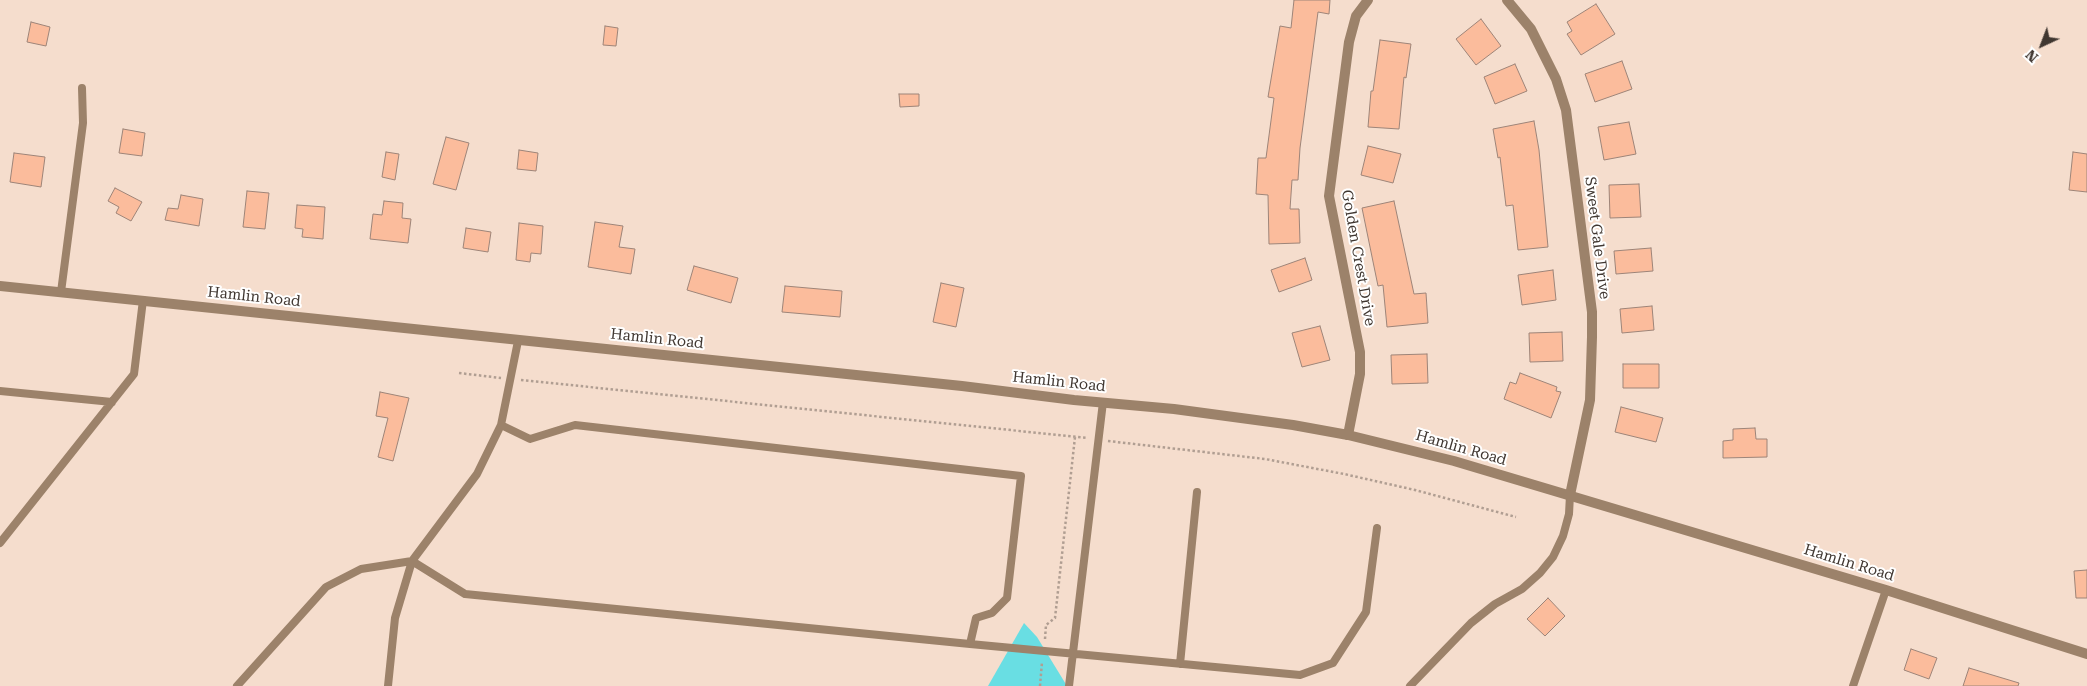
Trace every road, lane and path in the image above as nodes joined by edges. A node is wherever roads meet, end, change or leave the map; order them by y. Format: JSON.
{"nodes":[{"id":1,"x":1368,"y":0,"type":"edge"},
{"id":2,"x":1507,"y":0,"type":"edge"},
{"id":3,"x":82,"y":88,"type":"dead end"},
{"id":4,"x":0,"y":286,"type":"edge"},
{"id":5,"x":61,"y":292,"type":"junction"},
{"id":6,"x":143,"y":300,"type":"junction"},
{"id":7,"x":518,"y":341,"type":"junction"},
{"id":8,"x":459,"y":373,"type":"dead end"},
{"id":9,"x":501,"y":378,"type":"dead end"},
{"id":10,"x":522,"y":380,"type":"dead end"},
{"id":11,"x":0,"y":391,"type":"edge"},
{"id":12,"x":112,"y":402,"type":"junction"},
{"id":13,"x":1103,"y":402,"type":"junction"},
{"id":14,"x":501,"y":425,"type":"junction"},
{"id":15,"x":1348,"y":435,"type":"junction"},
{"id":16,"x":1116,"y":442,"type":"dead end"},
{"id":17,"x":1197,"y":492,"type":"dead end"},
{"id":18,"x":1570,"y":496,"type":"junction"},
{"id":19,"x":1516,"y":518,"type":"dead end"},
{"id":20,"x":1377,"y":528,"type":"dead end"},
{"id":21,"x":0,"y":544,"type":"edge"},
{"id":22,"x":412,"y":561,"type":"junction"},
{"id":23,"x":1886,"y":590,"type":"junction"},
{"id":24,"x":1045,"y":631,"type":"dead end"},
{"id":25,"x":970,"y":644,"type":"junction"},
{"id":26,"x":1072,"y":653,"type":"junction"},
{"id":27,"x":2087,"y":654,"type":"edge"},
{"id":28,"x":1042,"y":664,"type":"dead end"},
{"id":29,"x":1180,"y":664,"type":"junction"},
{"id":30,"x":238,"y":686,"type":"edge"},
{"id":31,"x":388,"y":686,"type":"edge"},
{"id":32,"x":1040,"y":686,"type":"edge"},
{"id":33,"x":1069,"y":686,"type":"edge"},
{"id":34,"x":1410,"y":686,"type":"edge"},
{"id":35,"x":1853,"y":686,"type":"edge"}],
"edges":[{"from":1,"to":15,"type":"street","name":"Golden Crest Drive"},
{"from":2,"to":18,"type":"street","name":"Sweet Gale Drive"},
{"from":3,"to":5,"type":"lane"},
{"from":4,"to":5,"type":"street","name":"Hamlin Road"},
{"from":5,"to":6,"type":"street","name":"Hamlin Road"},
{"from":6,"to":7,"type":"street","name":"Hamlin Road"},
{"from":6,"to":12,"type":"lane"},
{"from":7,"to":13,"type":"street","name":"Hamlin Road"},
{"from":7,"to":14,"type":"lane"},
{"from":8,"to":9,"type":"path"},
{"from":10,"to":24,"type":"path"},
{"from":11,"to":12,"type":"lane"},
{"from":12,"to":21,"type":"lane"},
{"from":13,"to":15,"type":"street","name":"Hamlin Road"},
{"from":13,"to":26,"type":"lane"},
{"from":14,"to":22,"type":"lane"},
{"from":14,"to":25,"type":"lane"},
{"from":15,"to":18,"type":"street","name":"Hamlin Road"},
{"from":16,"to":19,"type":"path"},
{"from":17,"to":29,"type":"lane"},
{"from":18,"to":23,"type":"street","name":"Hamlin Road"},
{"from":18,"to":34,"type":"lane"},
{"from":20,"to":29,"type":"lane"},
{"from":22,"to":25,"type":"lane"},
{"from":22,"to":30,"type":"lane"},
{"from":22,"to":31,"type":"lane"},
{"from":23,"to":27,"type":"street","name":"Hamlin Road"},
{"from":23,"to":35,"type":"lane"},
{"from":25,"to":26,"type":"lane"},
{"from":26,"to":29,"type":"lane"},
{"from":26,"to":33,"type":"lane"},
{"from":28,"to":32,"type":"path"}]}
